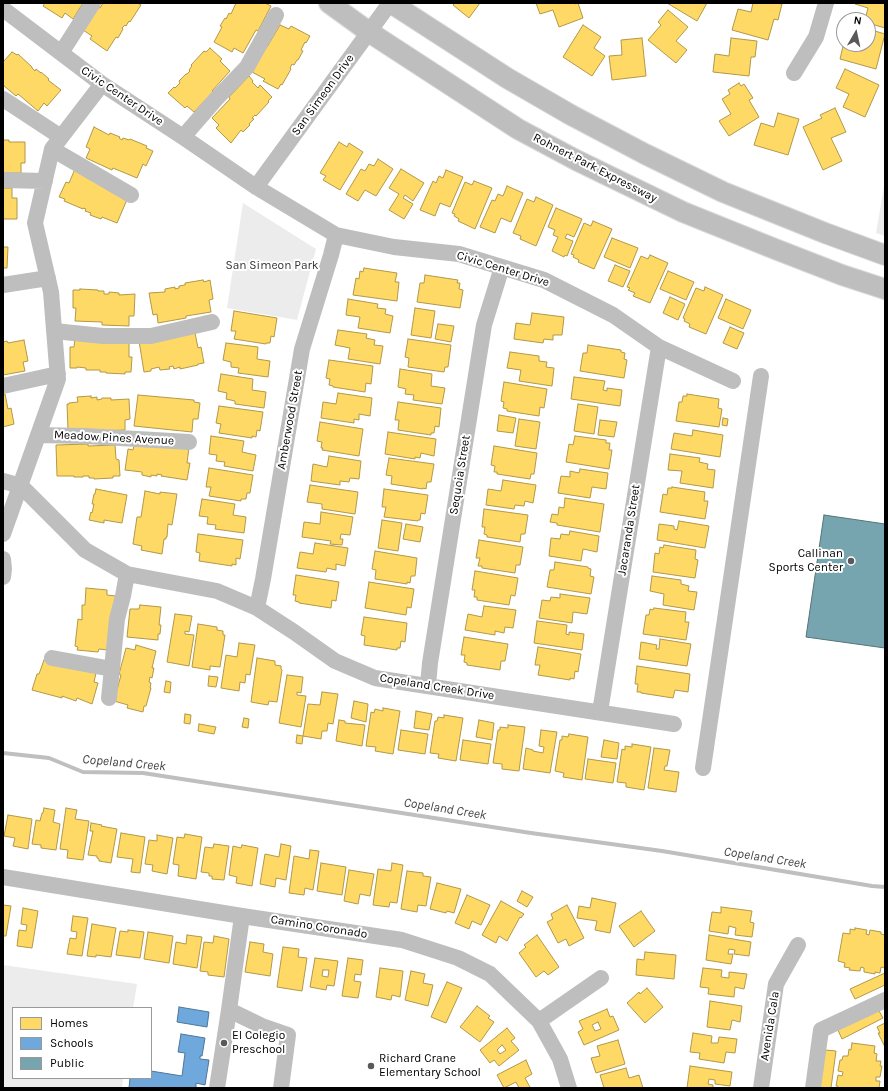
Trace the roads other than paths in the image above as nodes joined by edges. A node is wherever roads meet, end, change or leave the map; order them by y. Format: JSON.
{"nodes":[{"id":1,"x":93,"y":3,"type":"edge"},
{"id":2,"x":329,"y":3,"type":"edge"},
{"id":3,"x":391,"y":3,"type":"edge"},
{"id":4,"x":826,"y":3,"type":"edge"},
{"id":5,"x":3,"y":9,"type":"edge"},
{"id":6,"x":276,"y":15,"type":"dead end"},
{"id":7,"x":369,"y":32,"type":"junction"},
{"id":8,"x":61,"y":53,"type":"junction"},
{"id":9,"x":794,"y":73,"type":"dead end"},
{"id":10,"x":102,"y":84,"type":"junction"},
{"id":11,"x":3,"y":99,"type":"edge"},
{"id":12,"x":183,"y":137,"type":"junction"},
{"id":13,"x":56,"y":143,"type":"junction"},
{"id":14,"x":3,"y":180,"type":"edge"},
{"id":15,"x":45,"y":181,"type":"junction"},
{"id":16,"x":256,"y":187,"type":"junction"},
{"id":17,"x":131,"y":195,"type":"dead end"},
{"id":18,"x":336,"y":235,"type":"junction"},
{"id":19,"x":885,"y":255,"type":"edge"},
{"id":20,"x":502,"y":267,"type":"junction"},
{"id":21,"x":48,"y":278,"type":"junction"},
{"id":22,"x":3,"y":285,"type":"edge"},
{"id":23,"x":885,"y":289,"type":"edge"},
{"id":24,"x":212,"y":322,"type":"dead end"},
{"id":25,"x":54,"y":330,"type":"junction"},
{"id":26,"x":659,"y":347,"type":"junction"},
{"id":27,"x":58,"y":374,"type":"junction"},
{"id":28,"x":761,"y":376,"type":"dead end"},
{"id":29,"x":733,"y":381,"type":"dead end"},
{"id":30,"x":3,"y":386,"type":"edge"},
{"id":31,"x":38,"y":435,"type":"junction"},
{"id":32,"x":189,"y":442,"type":"dead end"},
{"id":33,"x":3,"y":481,"type":"edge"},
{"id":34,"x":21,"y":486,"type":"junction"},
{"id":35,"x":3,"y":534,"type":"edge"},
{"id":36,"x":3,"y":559,"type":"edge"},
{"id":37,"x":127,"y":574,"type":"junction"},
{"id":38,"x":3,"y":577,"type":"edge"},
{"id":39,"x":257,"y":608,"type":"junction"},
{"id":40,"x":52,"y":658,"type":"dead end"},
{"id":41,"x":112,"y":669,"type":"junction"},
{"id":42,"x":428,"y":685,"type":"junction"},
{"id":43,"x":109,"y":698,"type":"dead end"},
{"id":44,"x":600,"y":712,"type":"junction"},
{"id":45,"x":674,"y":724,"type":"dead end"},
{"id":46,"x":703,"y":768,"type":"dead end"},
{"id":47,"x":3,"y":877,"type":"edge"},
{"id":48,"x":242,"y":916,"type":"junction"},
{"id":49,"x":798,"y":945,"type":"dead end"},
{"id":50,"x":601,"y":978,"type":"dead end"},
{"id":51,"x":885,"y":1000,"type":"edge"},
{"id":52,"x":229,"y":1010,"type":"junction"},
{"id":53,"x":539,"y":1022,"type":"junction"},
{"id":54,"x":217,"y":1088,"type":"edge"},
{"id":55,"x":281,"y":1088,"type":"edge"},
{"id":56,"x":569,"y":1088,"type":"edge"},
{"id":57,"x":761,"y":1088,"type":"edge"},
{"id":58,"x":813,"y":1088,"type":"edge"}],
"edges":[{"from":1,"to":8,"type":"street"},
{"from":2,"to":7,"type":"main road","name":"Rohnert Park Expressway"},
{"from":3,"to":7,"type":"street","name":"San Simeon Drive"},
{"from":3,"to":19,"type":"main road"},
{"from":4,"to":9,"type":"street"},
{"from":5,"to":8,"type":"street","name":"Civic Center Drive"},
{"from":6,"to":12,"type":"street"},
{"from":7,"to":16,"type":"street","name":"San Simeon Drive"},
{"from":7,"to":23,"type":"main road","name":"Rohnert Park Expressway"},
{"from":8,"to":10,"type":"street","name":"Civic Center Drive"},
{"from":10,"to":12,"type":"street","name":"Civic Center Drive"},
{"from":10,"to":13,"type":"street","name":"Meadow Pines Avenue"},
{"from":11,"to":13,"type":"street"},
{"from":12,"to":16,"type":"street","name":"Civic Center Drive"},
{"from":13,"to":15,"type":"street","name":"Meadow Pines Avenue"},
{"from":13,"to":17,"type":"street"},
{"from":14,"to":15,"type":"street"},
{"from":15,"to":21,"type":"street","name":"Meadow Pines Avenue"},
{"from":16,"to":18,"type":"street","name":"Civic Center Drive"},
{"from":18,"to":20,"type":"street","name":"Civic Center Drive"},
{"from":18,"to":39,"type":"street","name":"Amberwood Street"},
{"from":20,"to":26,"type":"street","name":"Civic Center Drive"},
{"from":20,"to":42,"type":"street","name":"Sequoia Street"},
{"from":21,"to":22,"type":"street"},
{"from":21,"to":25,"type":"street","name":"Meadow Pines Avenue"},
{"from":24,"to":25,"type":"street"},
{"from":25,"to":27,"type":"street","name":"Meadow Pines Avenue"},
{"from":26,"to":29,"type":"street","name":"Civic Center Drive"},
{"from":26,"to":44,"type":"street","name":"Jacaranda Street"},
{"from":27,"to":30,"type":"street"},
{"from":27,"to":31,"type":"street","name":"Meadow Pines Avenue"},
{"from":28,"to":46,"type":"street"},
{"from":31,"to":32,"type":"street","name":"Meadow Pines Avenue"},
{"from":31,"to":34,"type":"street","name":"Meadow Pines Avenue"},
{"from":33,"to":34,"type":"street","name":"Copeland Creek Drive"},
{"from":34,"to":35,"type":"street","name":"Meadow Pines Avenue"},
{"from":34,"to":37,"type":"street","name":"Copeland Creek Drive"},
{"from":36,"to":38,"type":"street"},
{"from":37,"to":39,"type":"street","name":"Copeland Creek Drive"},
{"from":37,"to":41,"type":"street"},
{"from":39,"to":42,"type":"street","name":"Copeland Creek Drive"},
{"from":40,"to":41,"type":"street"},
{"from":41,"to":43,"type":"street"},
{"from":42,"to":44,"type":"street","name":"Copeland Creek Drive"},
{"from":44,"to":45,"type":"street","name":"Copeland Creek Drive"},
{"from":47,"to":48,"type":"street","name":"Camino Coronado"},
{"from":48,"to":52,"type":"street"},
{"from":48,"to":53,"type":"street","name":"Camino Coronado"},
{"from":49,"to":57,"type":"street","name":"Avenida Cala"},
{"from":50,"to":53,"type":"street"},
{"from":51,"to":58,"type":"street"},
{"from":52,"to":54,"type":"street"},
{"from":52,"to":55,"type":"street"},
{"from":53,"to":56,"type":"street","name":"Camino Coronado"}]}
